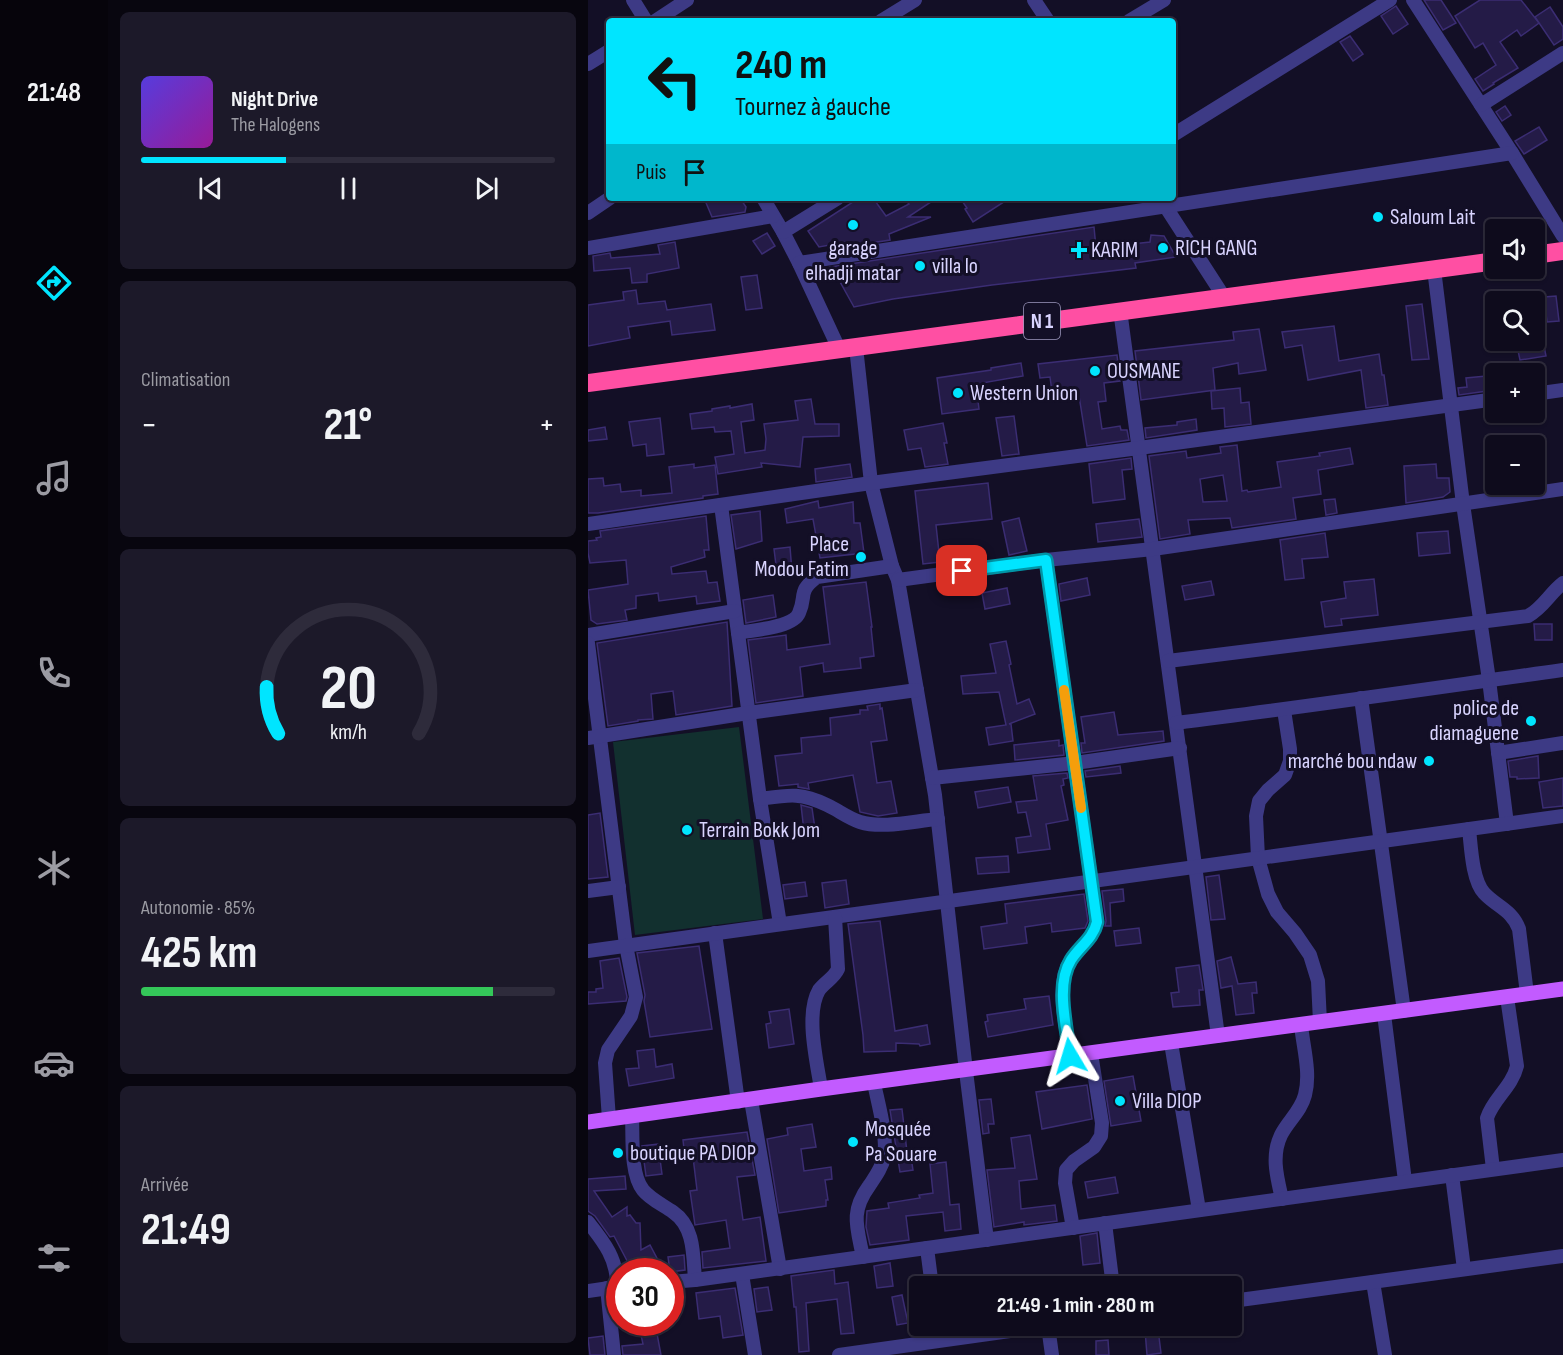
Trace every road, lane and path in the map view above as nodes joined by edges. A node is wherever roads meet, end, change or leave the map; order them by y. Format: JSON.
{"nodes":[{"id":1,"x":633,"y":0,"type":"edge"},
{"id":2,"x":687,"y":0,"type":"edge"},
{"id":3,"x":915,"y":0,"type":"edge"},
{"id":4,"x":1034,"y":0,"type":"edge"},
{"id":5,"x":1164,"y":0,"type":"edge"},
{"id":6,"x":1390,"y":0,"type":"edge"},
{"id":7,"x":1413,"y":0,"type":"edge"},
{"id":8,"x":644,"y":18,"type":"edge"},
{"id":9,"x":660,"y":18,"type":"edge"},
{"id":10,"x":886,"y":18,"type":"edge"},
{"id":11,"x":1046,"y":18,"type":"edge"},
{"id":12,"x":1135,"y":18,"type":"edge"},
{"id":13,"x":606,"y":53,"type":"edge"},
{"id":14,"x":1563,"y":53,"type":"edge"},
{"id":15,"x":588,"y":64,"type":"edge"},
{"id":16,"x":1481,"y":105,"type":"junction"},
{"id":17,"x":1176,"y":133,"type":"edge"},
{"id":18,"x":1512,"y":153,"type":"junction"},
{"id":19,"x":606,"y":201,"type":"edge"},
{"id":20,"x":764,"y":201,"type":"edge"},
{"id":21,"x":833,"y":201,"type":"edge"},
{"id":22,"x":1162,"y":203,"type":"edge"},
{"id":23,"x":588,"y":213,"type":"edge"},
{"id":24,"x":772,"y":216,"type":"junction"},
{"id":25,"x":1559,"y":220,"type":"edge"},
{"id":26,"x":783,"y":232,"type":"junction"},
{"id":27,"x":1563,"y":236,"type":"edge"},
{"id":28,"x":588,"y":248,"type":"edge"},
{"id":29,"x":1563,"y":252,"type":"edge"},
{"id":30,"x":1545,"y":254,"type":"edge"},
{"id":31,"x":1485,"y":262,"type":"edge"},
{"id":32,"x":799,"y":263,"type":"junction"},
{"id":33,"x":1434,"y":269,"type":"junction"},
{"id":34,"x":1224,"y":297,"type":"junction"},
{"id":35,"x":1120,"y":310,"type":"junction"},
{"id":36,"x":848,"y":348,"type":"junction"},
{"id":37,"x":588,"y":383,"type":"edge"},
{"id":38,"x":1563,"y":390,"type":"edge"},
{"id":39,"x":1545,"y":392,"type":"edge"},
{"id":40,"x":1485,"y":400,"type":"edge"},
{"id":41,"x":1449,"y":405,"type":"junction"},
{"id":42,"x":1139,"y":448,"type":"junction"},
{"id":43,"x":871,"y":483,"type":"junction"},
{"id":44,"x":1563,"y":489,"type":"edge"},
{"id":45,"x":1462,"y":504,"type":"junction"},
{"id":46,"x":721,"y":505,"type":"junction"},
{"id":47,"x":588,"y":524,"type":"edge"},
{"id":48,"x":1153,"y":549,"type":"junction"},
{"id":49,"x":1046,"y":560,"type":"junction"},
{"id":50,"x":892,"y":566,"type":"junction"},
{"id":51,"x":898,"y":580,"type":"junction"},
{"id":52,"x":1563,"y":583,"type":"edge"},
{"id":53,"x":735,"y":611,"type":"junction"},
{"id":54,"x":1480,"y":622,"type":"junction"},
{"id":55,"x":738,"y":633,"type":"junction"},
{"id":56,"x":588,"y":635,"type":"edge"},
{"id":57,"x":588,"y":650,"type":"edge"},
{"id":58,"x":1168,"y":661,"type":"junction"},
{"id":59,"x":1563,"y":670,"type":"edge"},
{"id":60,"x":1489,"y":680,"type":"junction"},
{"id":61,"x":917,"y":690,"type":"junction"},
{"id":62,"x":1361,"y":698,"type":"junction"},
{"id":63,"x":1284,"y":710,"type":"junction"},
{"id":64,"x":748,"y":713,"type":"junction"},
{"id":65,"x":1176,"y":723,"type":"junction"},
{"id":66,"x":594,"y":737,"type":"edge"},
{"id":67,"x":1563,"y":743,"type":"edge"},
{"id":68,"x":1180,"y":748,"type":"junction"},
{"id":69,"x":1498,"y":753,"type":"junction"},
{"id":70,"x":1075,"y":763,"type":"junction"},
{"id":71,"x":932,"y":778,"type":"junction"},
{"id":72,"x":760,"y":799,"type":"junction"},
{"id":73,"x":1563,"y":816,"type":"edge"},
{"id":74,"x":938,"y":819,"type":"junction"},
{"id":75,"x":1507,"y":824,"type":"junction"},
{"id":76,"x":1469,"y":829,"type":"junction"},
{"id":77,"x":1381,"y":841,"type":"junction"},
{"id":78,"x":1258,"y":858,"type":"junction"},
{"id":79,"x":1195,"y":867,"type":"junction"},
{"id":80,"x":1091,"y":881,"type":"junction"},
{"id":81,"x":618,"y":887,"type":"junction"},
{"id":82,"x":588,"y":891,"type":"edge"},
{"id":83,"x":947,"y":901,"type":"junction"},
{"id":84,"x":835,"y":917,"type":"junction"},
{"id":85,"x":780,"y":924,"type":"junction"},
{"id":86,"x":715,"y":933,"type":"junction"},
{"id":87,"x":626,"y":945,"type":"junction"},
{"id":88,"x":588,"y":951,"type":"edge"},
{"id":89,"x":1563,"y":989,"type":"edge"},
{"id":90,"x":1527,"y":994,"type":"junction"},
{"id":91,"x":1507,"y":997,"type":"junction"},
{"id":92,"x":1404,"y":1011,"type":"junction"},
{"id":93,"x":1384,"y":1014,"type":"junction"},
{"id":94,"x":1320,"y":1022,"type":"junction"},
{"id":95,"x":1301,"y":1025,"type":"junction"},
{"id":96,"x":1218,"y":1036,"type":"junction"},
{"id":97,"x":1171,"y":1043,"type":"junction"},
{"id":98,"x":1091,"y":1053,"type":"junction"},
{"id":99,"x":1070,"y":1056,"type":"junction"},
{"id":100,"x":966,"y":1071,"type":"junction"},
{"id":101,"x":874,"y":1083,"type":"junction"},
{"id":102,"x":821,"y":1089,"type":"junction"},
{"id":103,"x":745,"y":1101,"type":"junction"},
{"id":104,"x":632,"y":1116,"type":"junction"},
{"id":105,"x":609,"y":1119,"type":"junction"},
{"id":106,"x":588,"y":1122,"type":"edge"},
{"id":107,"x":1563,"y":1160,"type":"edge"},
{"id":108,"x":1493,"y":1169,"type":"junction"},
{"id":109,"x":1452,"y":1175,"type":"junction"},
{"id":110,"x":1405,"y":1181,"type":"junction"},
{"id":111,"x":1282,"y":1199,"type":"junction"},
{"id":112,"x":1199,"y":1210,"type":"junction"},
{"id":113,"x":588,"y":1222,"type":"edge"},
{"id":114,"x":1106,"y":1223,"type":"junction"},
{"id":115,"x":1073,"y":1228,"type":"junction"},
{"id":116,"x":987,"y":1240,"type":"junction"},
{"id":117,"x":927,"y":1248,"type":"junction"},
{"id":118,"x":1563,"y":1256,"type":"edge"},
{"id":119,"x":863,"y":1257,"type":"junction"},
{"id":120,"x":612,"y":1258,"type":"edge"},
{"id":121,"x":780,"y":1269,"type":"junction"},
{"id":122,"x":1464,"y":1269,"type":"junction"},
{"id":123,"x":742,"y":1274,"type":"junction"},
{"id":124,"x":931,"y":1276,"type":"edge"},
{"id":125,"x":1112,"y":1276,"type":"edge"},
{"id":126,"x":695,"y":1280,"type":"junction"},
{"id":127,"x":684,"y":1281,"type":"edge"},
{"id":128,"x":1372,"y":1282,"type":"junction"},
{"id":129,"x":606,"y":1288,"type":"edge"},
{"id":130,"x":588,"y":1291,"type":"edge"},
{"id":131,"x":1242,"y":1300,"type":"edge"},
{"id":132,"x":614,"y":1336,"type":"edge"},
{"id":133,"x":938,"y":1336,"type":"edge"},
{"id":134,"x":975,"y":1336,"type":"edge"},
{"id":135,"x":1049,"y":1336,"type":"edge"},
{"id":136,"x":939,"y":1341,"type":"junction"},
{"id":137,"x":614,"y":1355,"type":"edge"},
{"id":138,"x":755,"y":1355,"type":"edge"},
{"id":139,"x":840,"y":1355,"type":"edge"},
{"id":140,"x":1052,"y":1355,"type":"edge"},
{"id":141,"x":1385,"y":1355,"type":"edge"}],
"edges":[{"from":1,"to":8,"type":"street"},
{"from":2,"to":9,"type":"street"},
{"from":3,"to":10,"type":"street"},
{"from":4,"to":11,"type":"street"},
{"from":5,"to":12,"type":"street"},
{"from":6,"to":17,"type":"street"},
{"from":7,"to":16,"type":"street"},
{"from":13,"to":15,"type":"street"},
{"from":14,"to":16,"type":"street"},
{"from":16,"to":18,"type":"street"},
{"from":18,"to":22,"type":"street"},
{"from":18,"to":25,"type":"street"},
{"from":19,"to":23,"type":"street"},
{"from":20,"to":24,"type":"street"},
{"from":21,"to":26,"type":"street"},
{"from":22,"to":32,"type":"street"},
{"from":22,"to":34,"type":"street"},
{"from":24,"to":26,"type":"street"},
{"from":24,"to":28,"type":"street"},
{"from":25,"to":27,"type":"street"},
{"from":26,"to":32,"type":"street"},
{"from":29,"to":30,"type":"highway"},
{"from":31,"to":33,"type":"highway","number":"N 1"},
{"from":32,"to":36,"type":"street"},
{"from":33,"to":34,"type":"highway","number":"N 1"},
{"from":33,"to":41,"type":"street"},
{"from":34,"to":35,"type":"highway","number":"N 1"},
{"from":35,"to":36,"type":"highway","number":"N 1"},
{"from":35,"to":42,"type":"street"},
{"from":36,"to":37,"type":"highway","number":"N 1"},
{"from":36,"to":43,"type":"street"},
{"from":38,"to":39,"type":"street"},
{"from":40,"to":41,"type":"street"},
{"from":41,"to":42,"type":"street"},
{"from":41,"to":45,"type":"street"},
{"from":42,"to":43,"type":"street"},
{"from":42,"to":48,"type":"street"},
{"from":43,"to":46,"type":"street"},
{"from":43,"to":50,"type":"street"},
{"from":44,"to":45,"type":"street"},
{"from":45,"to":48,"type":"street"},
{"from":45,"to":54,"type":"street"},
{"from":46,"to":47,"type":"street"},
{"from":46,"to":53,"type":"street"},
{"from":48,"to":49,"type":"street"},
{"from":48,"to":58,"type":"street"},
{"from":49,"to":51,"type":"street"},
{"from":49,"to":70,"type":"street"},
{"from":50,"to":51,"type":"street"},
{"from":50,"to":55,"type":"street"},
{"from":51,"to":61,"type":"street"},
{"from":52,"to":54,"type":"street"},
{"from":53,"to":55,"type":"street"},
{"from":53,"to":56,"type":"street"},
{"from":54,"to":58,"type":"street"},
{"from":54,"to":60,"type":"street"},
{"from":55,"to":64,"type":"street"},
{"from":57,"to":66,"type":"street"},
{"from":58,"to":65,"type":"street"},
{"from":59,"to":60,"type":"street"},
{"from":60,"to":62,"type":"street"},
{"from":60,"to":69,"type":"street"},
{"from":61,"to":64,"type":"street"},
{"from":61,"to":71,"type":"street"},
{"from":62,"to":63,"type":"street"},
{"from":62,"to":77,"type":"street"},
{"from":63,"to":65,"type":"street"},
{"from":63,"to":78,"type":"street"},
{"from":64,"to":66,"type":"street"},
{"from":64,"to":72,"type":"street"},
{"from":65,"to":68,"type":"street"},
{"from":66,"to":81,"type":"street"},
{"from":67,"to":69,"type":"street"},
{"from":68,"to":70,"type":"street"},
{"from":68,"to":79,"type":"street"},
{"from":69,"to":75,"type":"street"},
{"from":70,"to":71,"type":"street"},
{"from":70,"to":80,"type":"street"},
{"from":71,"to":74,"type":"street"},
{"from":72,"to":74,"type":"street"},
{"from":72,"to":85,"type":"street"},
{"from":73,"to":75,"type":"street"},
{"from":74,"to":83,"type":"street"},
{"from":75,"to":76,"type":"street"},
{"from":76,"to":77,"type":"street"},
{"from":76,"to":90,"type":"street"},
{"from":77,"to":78,"type":"street"},
{"from":77,"to":92,"type":"street"},
{"from":78,"to":79,"type":"street"},
{"from":78,"to":94,"type":"street"},
{"from":79,"to":80,"type":"street"},
{"from":79,"to":96,"type":"street"},
{"from":80,"to":83,"type":"street"},
{"from":80,"to":99,"type":"street"},
{"from":81,"to":82,"type":"street"},
{"from":81,"to":87,"type":"street"},
{"from":83,"to":84,"type":"street"},
{"from":83,"to":100,"type":"street"},
{"from":84,"to":85,"type":"street"},
{"from":84,"to":102,"type":"street"},
{"from":85,"to":86,"type":"street"},
{"from":86,"to":87,"type":"street"},
{"from":86,"to":103,"type":"street"},
{"from":87,"to":88,"type":"street"},
{"from":87,"to":105,"type":"street"},
{"from":89,"to":90,"type":"main road"},
{"from":90,"to":91,"type":"main road"},
{"from":91,"to":92,"type":"main road"},
{"from":91,"to":108,"type":"street"},
{"from":92,"to":93,"type":"main road"},
{"from":93,"to":94,"type":"main road"},
{"from":93,"to":110,"type":"street"},
{"from":94,"to":95,"type":"main road"},
{"from":95,"to":96,"type":"main road"},
{"from":95,"to":111,"type":"street"},
{"from":96,"to":97,"type":"main road"},
{"from":97,"to":98,"type":"main road"},
{"from":97,"to":112,"type":"street"},
{"from":98,"to":99,"type":"main road"},
{"from":98,"to":115,"type":"street"},
{"from":99,"to":100,"type":"main road"},
{"from":100,"to":101,"type":"main road"},
{"from":100,"to":116,"type":"street"},
{"from":101,"to":102,"type":"main road"},
{"from":101,"to":119,"type":"street"},
{"from":102,"to":103,"type":"main road"},
{"from":103,"to":104,"type":"main road"},
{"from":103,"to":121,"type":"street"},
{"from":104,"to":105,"type":"main road"},
{"from":104,"to":126,"type":"street"},
{"from":105,"to":106,"type":"main road"},
{"from":107,"to":108,"type":"street"},
{"from":108,"to":109,"type":"street"},
{"from":109,"to":110,"type":"street"},
{"from":109,"to":122,"type":"street"},
{"from":110,"to":111,"type":"street"},
{"from":111,"to":112,"type":"street"},
{"from":112,"to":114,"type":"street"},
{"from":113,"to":120,"type":"street"},
{"from":114,"to":115,"type":"street"},
{"from":114,"to":125,"type":"street"},
{"from":115,"to":116,"type":"street"},
{"from":116,"to":117,"type":"street"},
{"from":117,"to":119,"type":"street"},
{"from":117,"to":124,"type":"street"},
{"from":118,"to":122,"type":"street"},
{"from":119,"to":121,"type":"street"},
{"from":121,"to":123,"type":"street"},
{"from":122,"to":128,"type":"street"},
{"from":123,"to":126,"type":"street"},
{"from":123,"to":138,"type":"street"},
{"from":126,"to":127,"type":"street"},
{"from":128,"to":131,"type":"street"},
{"from":128,"to":141,"type":"street"},
{"from":129,"to":130,"type":"street"},
{"from":132,"to":137,"type":"street"},
{"from":133,"to":136,"type":"street"},
{"from":134,"to":136,"type":"street"},
{"from":135,"to":140,"type":"street"},
{"from":136,"to":139,"type":"street"}]}
